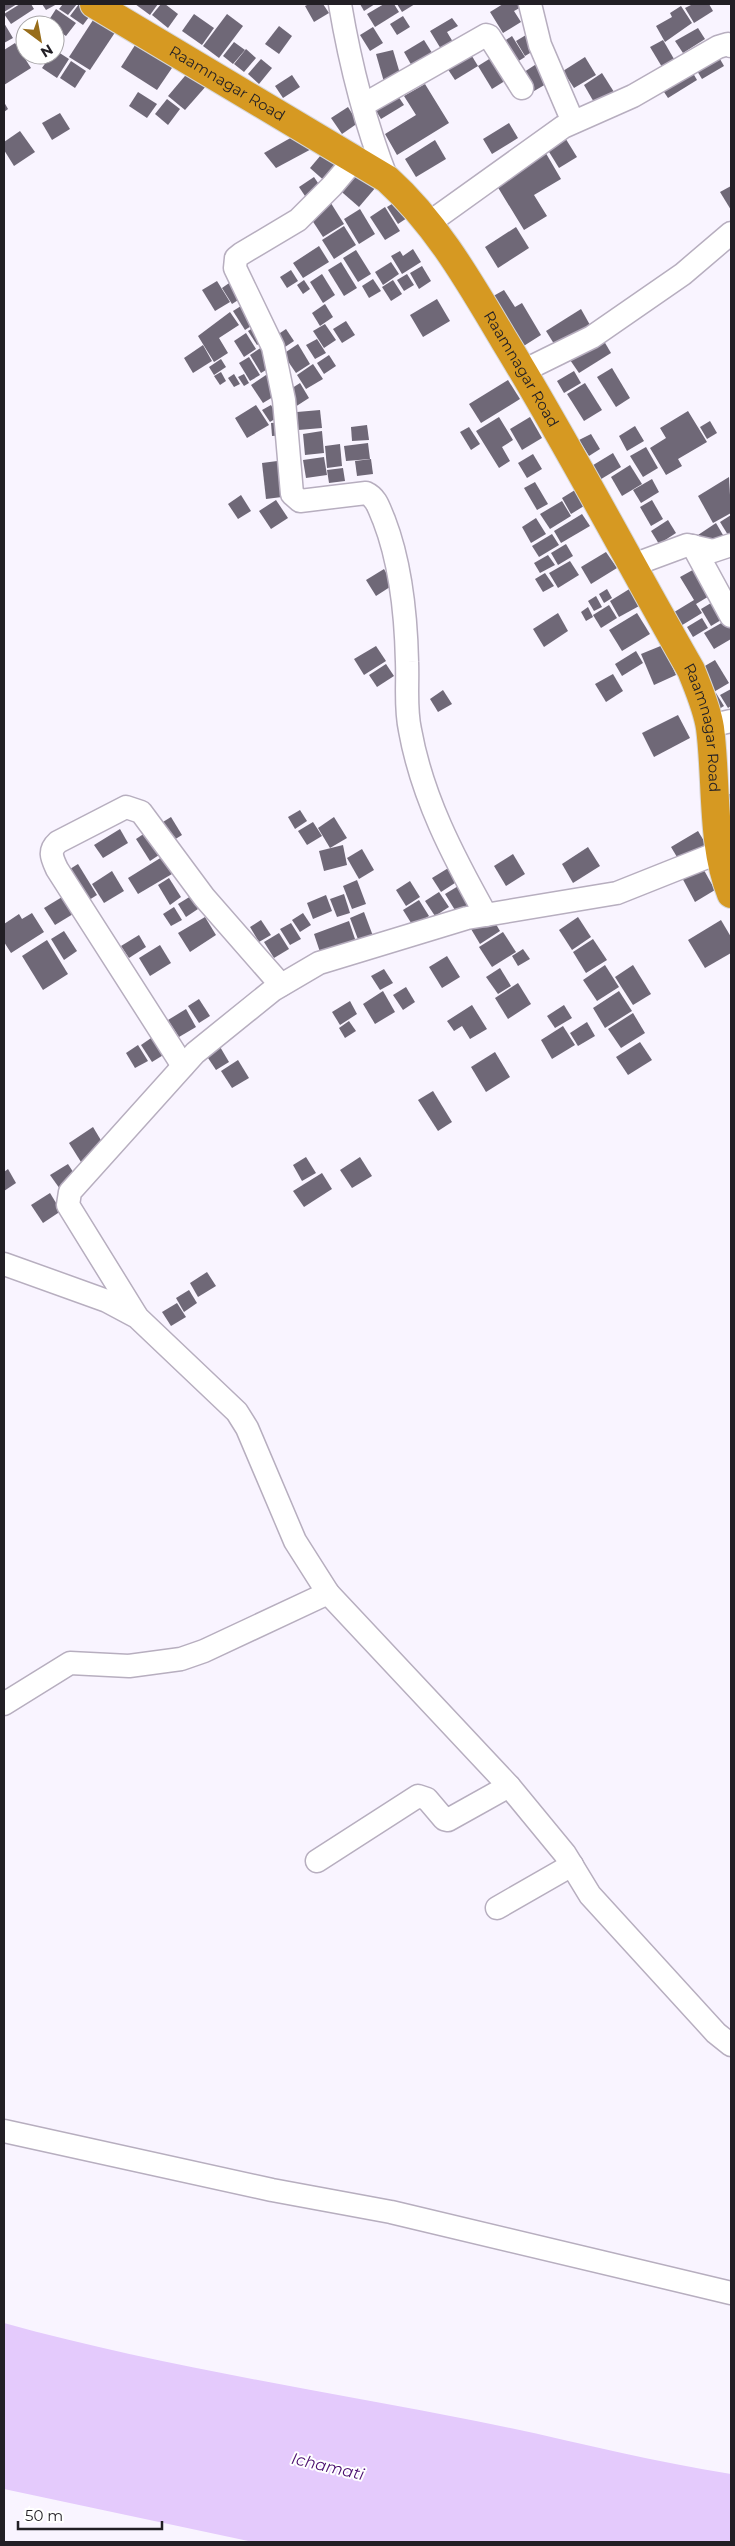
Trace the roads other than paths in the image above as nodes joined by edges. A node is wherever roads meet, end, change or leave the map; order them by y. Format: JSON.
{"nodes":[{"id":1,"x":94,"y":4,"type":"edge"},
{"id":2,"x":340,"y":4,"type":"edge"},
{"id":3,"x":530,"y":4,"type":"edge"},
{"id":4,"x":731,"y":46,"type":"edge"},
{"id":5,"x":522,"y":88,"type":"dead end"},
{"id":6,"x":363,"y":105,"type":"junction"},
{"id":7,"x":573,"y":122,"type":"junction"},
{"id":8,"x":354,"y":160,"type":"junction"},
{"id":9,"x":387,"y":179,"type":"junction"},
{"id":10,"x":429,"y":223,"type":"junction"},
{"id":11,"x":731,"y":233,"type":"edge"},
{"id":12,"x":523,"y":371,"type":"junction"},
{"id":13,"x":731,"y":545,"type":"edge"},
{"id":14,"x":694,"y":546,"type":"junction"},
{"id":15,"x":633,"y":565,"type":"junction"},
{"id":16,"x":731,"y":616,"type":"edge"},
{"id":17,"x":720,"y":723,"type":"edge"},
{"id":18,"x":720,"y":852,"type":"junction"},
{"id":19,"x":731,"y":894,"type":"edge"},
{"id":20,"x":486,"y":915,"type":"junction"},
{"id":21,"x":281,"y":985,"type":"junction"},
{"id":22,"x":183,"y":1066,"type":"junction"},
{"id":23,"x":4,"y":1264,"type":"edge"},
{"id":24,"x":137,"y":1318,"type":"junction"},
{"id":25,"x":328,"y":1593,"type":"junction"},
{"id":26,"x":4,"y":1704,"type":"edge"},
{"id":27,"x":509,"y":1786,"type":"junction"},
{"id":28,"x":317,"y":1861,"type":"dead end"},
{"id":29,"x":572,"y":1865,"type":"junction"},
{"id":30,"x":497,"y":1908,"type":"dead end"},
{"id":31,"x":731,"y":2045,"type":"edge"},
{"id":32,"x":4,"y":2130,"type":"edge"},
{"id":33,"x":731,"y":2293,"type":"edge"}],
"edges":[{"from":1,"to":8,"type":"highway","name":"Raamnagar Road"},
{"from":2,"to":6,"type":"street"},
{"from":3,"to":7,"type":"street"},
{"from":4,"to":7,"type":"street"},
{"from":5,"to":6,"type":"street"},
{"from":6,"to":9,"type":"street"},
{"from":7,"to":10,"type":"street"},
{"from":8,"to":9,"type":"highway","name":"Raamnagar Road"},
{"from":8,"to":20,"type":"street"},
{"from":9,"to":10,"type":"highway","name":"Raamnagar Road"},
{"from":10,"to":12,"type":"highway","name":"Raamnagar Road"},
{"from":11,"to":12,"type":"street"},
{"from":12,"to":15,"type":"highway","name":"Raamnagar Road"},
{"from":13,"to":14,"type":"street"},
{"from":14,"to":15,"type":"street"},
{"from":14,"to":16,"type":"street"},
{"from":15,"to":17,"type":"highway","name":"Raamnagar Road"},
{"from":17,"to":18,"type":"highway","name":"Raamnagar Road"},
{"from":18,"to":19,"type":"highway","name":"Raamnagar Road"},
{"from":18,"to":20,"type":"street"},
{"from":20,"to":21,"type":"street"},
{"from":21,"to":22,"type":"street"},
{"from":21,"to":22,"type":"street"},
{"from":22,"to":24,"type":"street"},
{"from":23,"to":24,"type":"street"},
{"from":24,"to":25,"type":"street"},
{"from":25,"to":26,"type":"street"},
{"from":25,"to":27,"type":"street"},
{"from":27,"to":28,"type":"street"},
{"from":27,"to":29,"type":"street"},
{"from":29,"to":30,"type":"street"},
{"from":29,"to":31,"type":"street"},
{"from":32,"to":33,"type":"street"}]}
